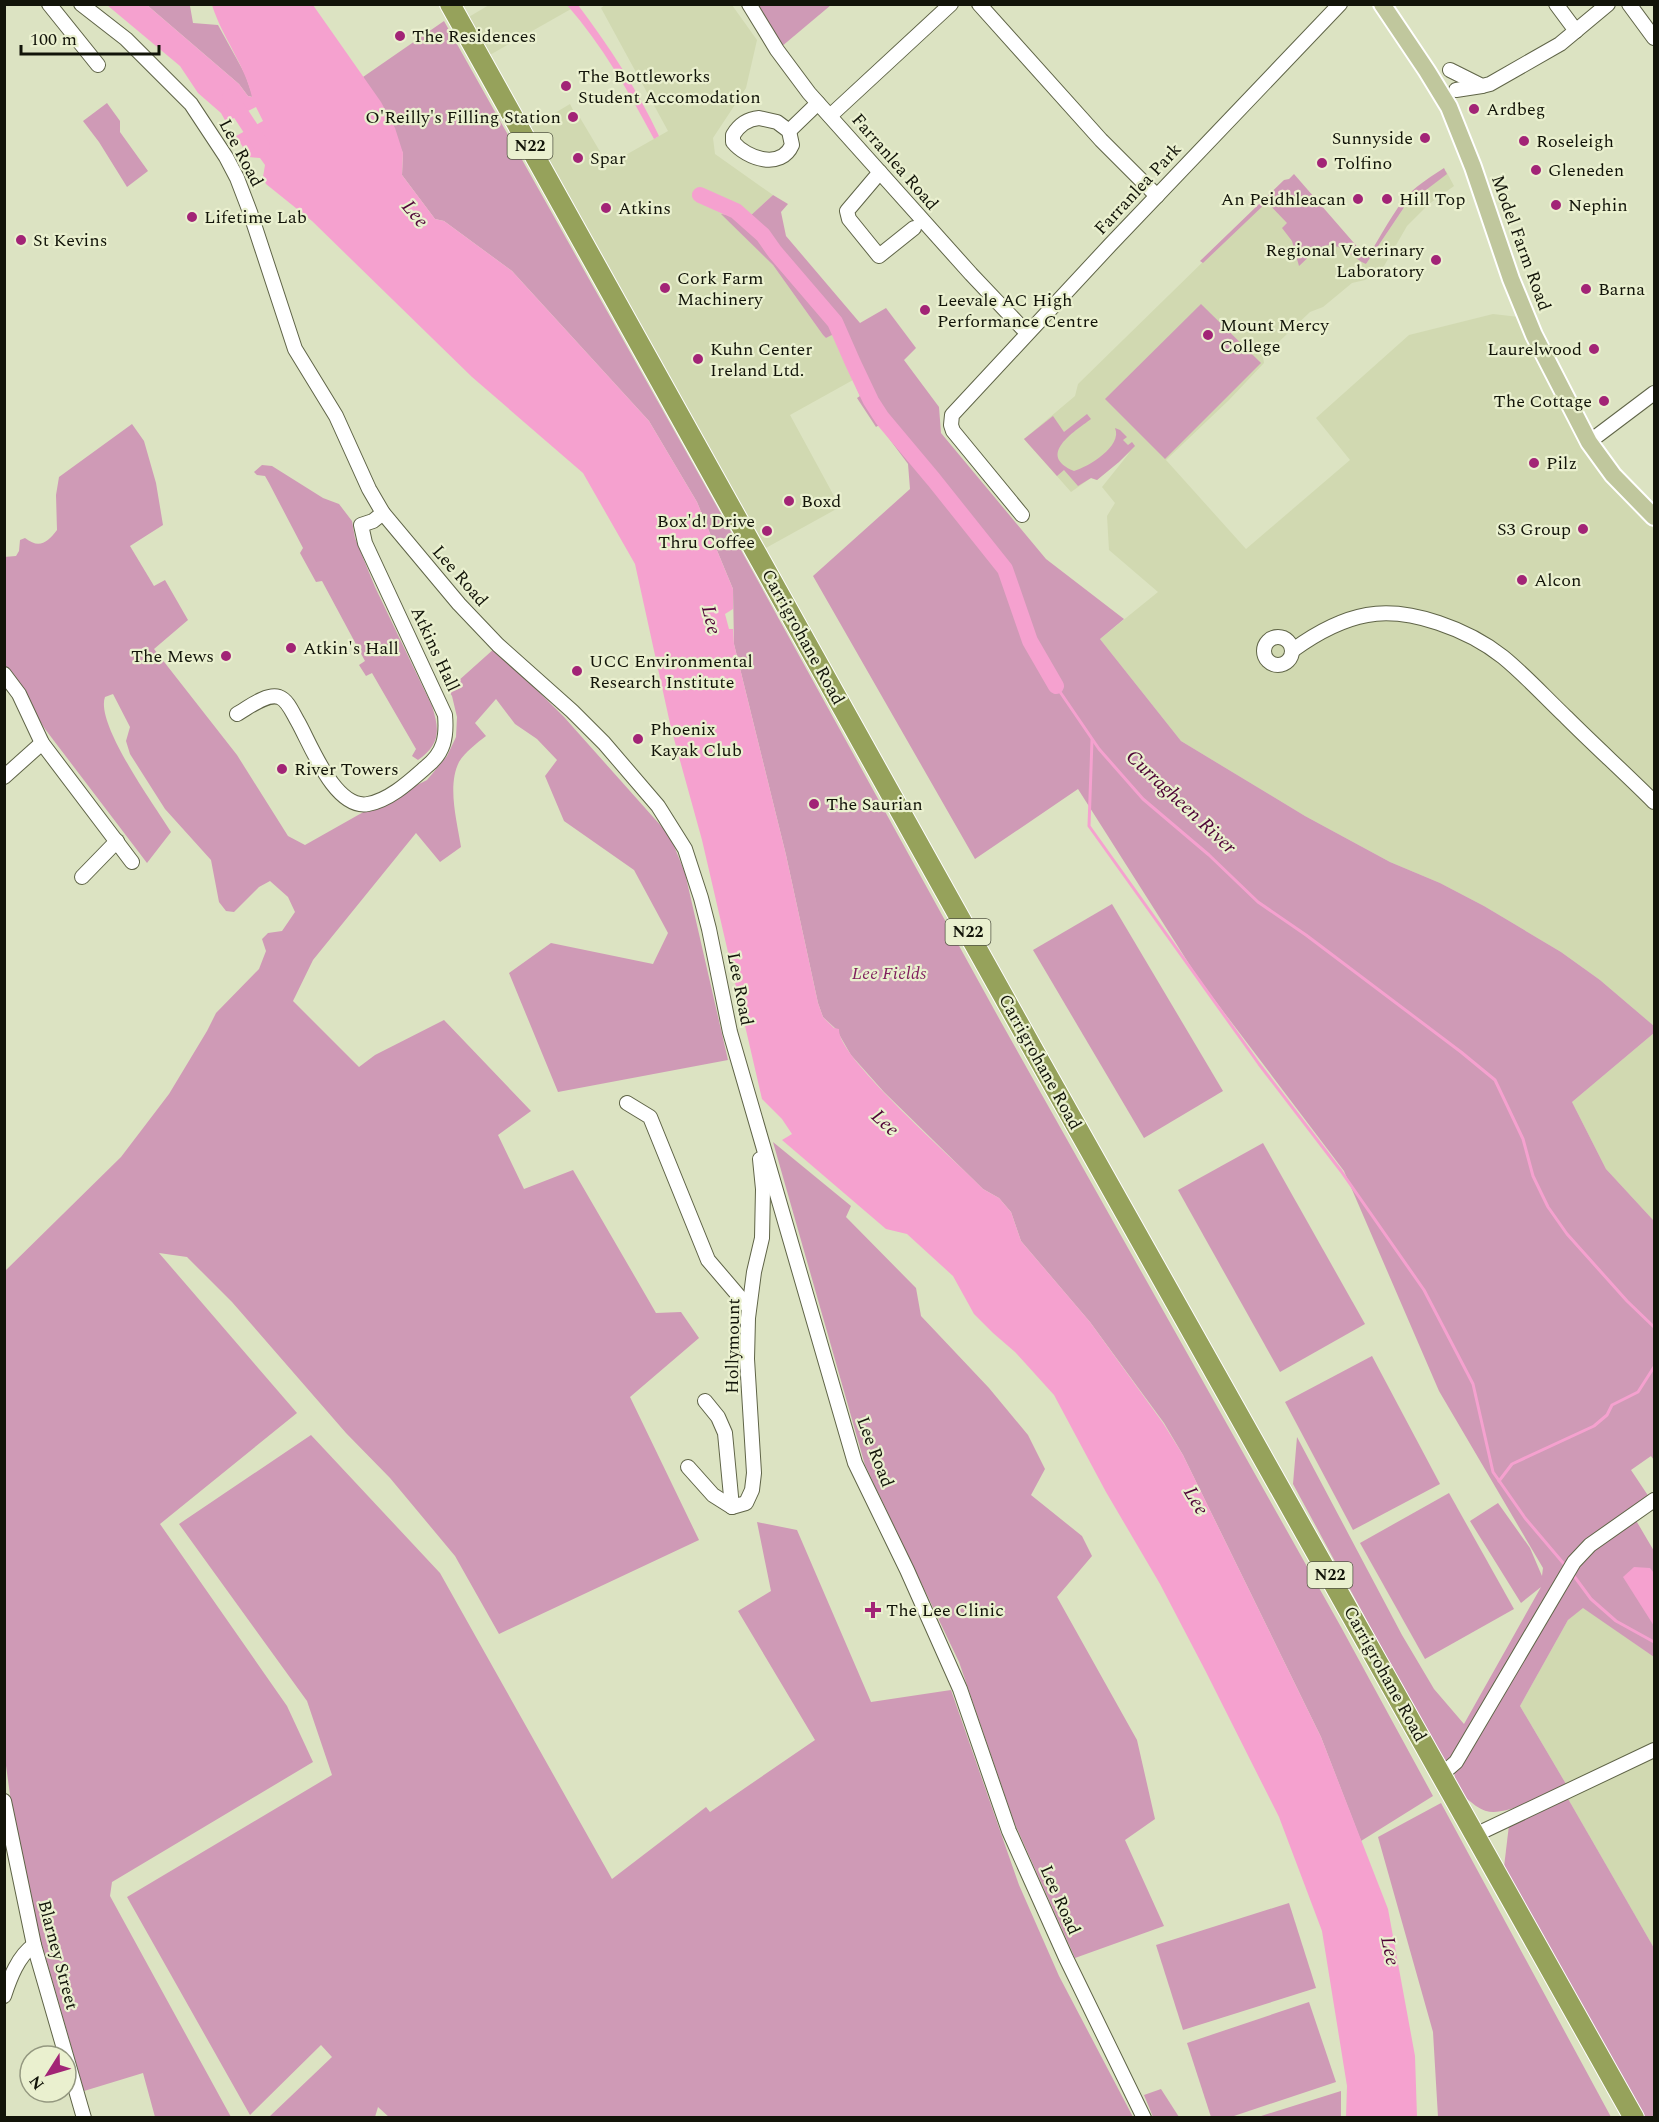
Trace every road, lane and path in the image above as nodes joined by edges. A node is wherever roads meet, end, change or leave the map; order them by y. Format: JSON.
{"nodes":[{"id":1,"x":48,"y":4,"type":"edge"},
{"id":2,"x":81,"y":4,"type":"edge"},
{"id":3,"x":450,"y":4,"type":"edge"},
{"id":4,"x":749,"y":4,"type":"edge"},
{"id":5,"x":951,"y":4,"type":"edge"},
{"id":6,"x":979,"y":4,"type":"edge"},
{"id":7,"x":1340,"y":4,"type":"edge"},
{"id":8,"x":1382,"y":4,"type":"edge"},
{"id":9,"x":1556,"y":4,"type":"edge"},
{"id":10,"x":1608,"y":4,"type":"edge"},
{"id":11,"x":1629,"y":4,"type":"edge"},
{"id":12,"x":1576,"y":31,"type":"junction"},
{"id":13,"x":1654,"y":38,"type":"edge"},
{"id":14,"x":98,"y":65,"type":"dead end"},
{"id":15,"x":1450,"y":70,"type":"dead end"},
{"id":16,"x":1482,"y":86,"type":"junction"},
{"id":17,"x":1456,"y":90,"type":"dead end"},
{"id":18,"x":818,"y":104,"type":"junction"},
{"id":19,"x":830,"y":116,"type":"junction"},
{"id":20,"x":789,"y":131,"type":"dead end"},
{"id":21,"x":880,"y":171,"type":"junction"},
{"id":22,"x":1157,"y":196,"type":"junction"},
{"id":23,"x":914,"y":228,"type":"dead end"},
{"id":24,"x":1027,"y":333,"type":"junction"},
{"id":25,"x":1654,"y":393,"type":"edge"},
{"id":26,"x":1589,"y":442,"type":"junction"},
{"id":27,"x":1022,"y":515,"type":"dead end"},
{"id":28,"x":386,"y":517,"type":"junction"},
{"id":29,"x":1654,"y":517,"type":"edge"},
{"id":30,"x":1293,"y":650,"type":"dead end"},
{"id":31,"x":4,"y":674,"type":"edge"},
{"id":32,"x":237,"y":714,"type":"dead end"},
{"id":33,"x":42,"y":743,"type":"junction"},
{"id":34,"x":4,"y":777,"type":"edge"},
{"id":35,"x":1654,"y":802,"type":"edge"},
{"id":36,"x":117,"y":842,"type":"junction"},
{"id":37,"x":132,"y":862,"type":"dead end"},
{"id":38,"x":82,"y":877,"type":"dead end"},
{"id":39,"x":627,"y":1103,"type":"dead end"},
{"id":40,"x":761,"y":1139,"type":"junction"},
{"id":41,"x":749,"y":1308,"type":"junction"},
{"id":42,"x":705,"y":1401,"type":"dead end"},
{"id":43,"x":688,"y":1467,"type":"dead end"},
{"id":44,"x":1654,"y":1500,"type":"edge"},
{"id":45,"x":732,"y":1507,"type":"junction"},
{"id":46,"x":1654,"y":1750,"type":"edge"},
{"id":47,"x":1441,"y":1775,"type":"junction"},
{"id":48,"x":4,"y":1800,"type":"edge"},
{"id":49,"x":1475,"y":1835,"type":"junction"},
{"id":50,"x":34,"y":1945,"type":"junction"},
{"id":51,"x":4,"y":1996,"type":"edge"},
{"id":52,"x":84,"y":2118,"type":"edge"},
{"id":53,"x":1144,"y":2118,"type":"edge"},
{"id":54,"x":1634,"y":2118,"type":"edge"}],
"edges":[{"from":1,"to":14,"type":"street"},
{"from":2,"to":28,"type":"street","name":"Lee Road"},
{"from":3,"to":47,"type":"highway","name":"Carrigrohane Road","number":"N22"},
{"from":4,"to":18,"type":"street","name":"Farranlea Road"},
{"from":5,"to":19,"type":"street"},
{"from":6,"to":22,"type":"street"},
{"from":7,"to":22,"type":"street","name":"Farranlea Park"},
{"from":8,"to":26,"type":"main road","name":"Model Farm Road"},
{"from":9,"to":12,"type":"street"},
{"from":10,"to":12,"type":"street"},
{"from":11,"to":13,"type":"street"},
{"from":12,"to":16,"type":"street"},
{"from":15,"to":16,"type":"street"},
{"from":16,"to":17,"type":"street"},
{"from":18,"to":19,"type":"street","name":"Farranlea Road"},
{"from":18,"to":20,"type":"street"},
{"from":19,"to":21,"type":"street","name":"Farranlea Road"},
{"from":21,"to":23,"type":"street"},
{"from":21,"to":24,"type":"street","name":"Farranlea Road"},
{"from":22,"to":24,"type":"street","name":"Farranlea Park"},
{"from":24,"to":27,"type":"street","name":"Farranlea Park"},
{"from":25,"to":26,"type":"street"},
{"from":26,"to":29,"type":"main road","name":"Model Farm Road"},
{"from":28,"to":32,"type":"street","name":"Atkins Hall"},
{"from":28,"to":40,"type":"street","name":"Lee Road"},
{"from":30,"to":35,"type":"street"},
{"from":31,"to":33,"type":"street"},
{"from":33,"to":34,"type":"street"},
{"from":33,"to":36,"type":"street"},
{"from":36,"to":37,"type":"street"},
{"from":36,"to":38,"type":"street"},
{"from":39,"to":41,"type":"street"},
{"from":40,"to":41,"type":"street","name":"Hollymount"},
{"from":40,"to":53,"type":"street","name":"Lee Road"},
{"from":41,"to":45,"type":"street","name":"Hollymount"},
{"from":42,"to":45,"type":"street","name":"Hollymount"},
{"from":43,"to":45,"type":"street"},
{"from":44,"to":47,"type":"street"},
{"from":46,"to":49,"type":"street"},
{"from":47,"to":49,"type":"highway","name":"Carrigrohane Road","number":"N22"},
{"from":48,"to":50,"type":"street","name":"Blarney Street"},
{"from":49,"to":54,"type":"highway","name":"Carrigrohane Road","number":"N22"},
{"from":50,"to":51,"type":"street"},
{"from":50,"to":52,"type":"street","name":"Blarney Street"}]}
